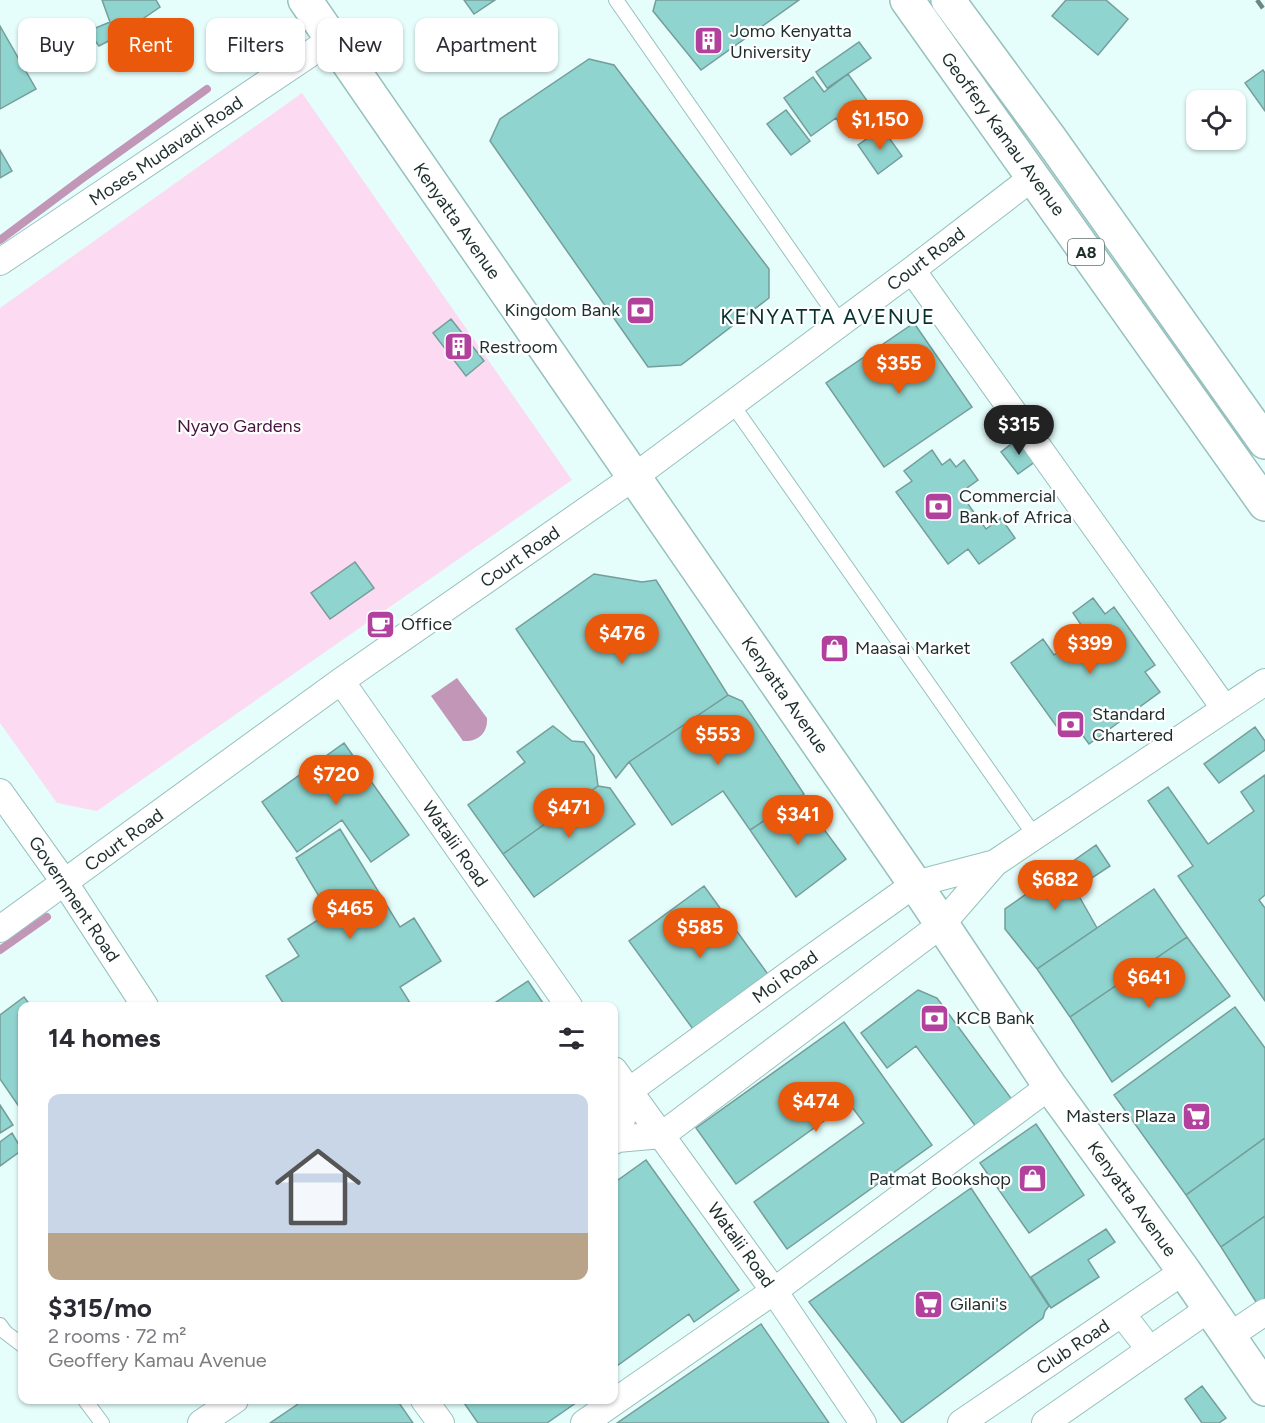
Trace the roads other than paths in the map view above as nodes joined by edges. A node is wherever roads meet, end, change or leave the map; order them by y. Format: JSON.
{"nodes":[{"id":1,"x":305,"y":0,"type":"edge"},
{"id":2,"x":616,"y":0,"type":"edge"},
{"id":3,"x":907,"y":0,"type":"edge"},
{"id":4,"x":948,"y":0,"type":"edge"},
{"id":5,"x":317,"y":18,"type":"edge"},
{"id":6,"x":317,"y":49,"type":"edge"},
{"id":7,"x":355,"y":72,"type":"edge"},
{"id":8,"x":1033,"y":177,"type":"junction"},
{"id":9,"x":0,"y":262,"type":"edge"},
{"id":10,"x":912,"y":270,"type":"junction"},
{"id":11,"x":841,"y":323,"type":"junction"},
{"id":12,"x":732,"y":404,"type":"junction"},
{"id":13,"x":1265,"y":442,"type":"edge"},
{"id":14,"x":634,"y":477,"type":"junction"},
{"id":15,"x":1265,"y":504,"type":"edge"},
{"id":16,"x":341,"y":681,"type":"junction"},
{"id":17,"x":1265,"y":684,"type":"edge"},
{"id":18,"x":1225,"y":709,"type":"junction"},
{"id":19,"x":0,"y":792,"type":"edge"},
{"id":20,"x":1035,"y":836,"type":"junction"},
{"id":21,"x":994,"y":863,"type":"junction"},
{"id":22,"x":65,"y":883,"type":"junction"},
{"id":23,"x":915,"y":884,"type":"junction"},
{"id":24,"x":942,"y":924,"type":"junction"},
{"id":25,"x":0,"y":929,"type":"edge"},
{"id":26,"x":142,"y":1002,"type":"edge"},
{"id":27,"x":566,"y":1002,"type":"edge"},
{"id":28,"x":618,"y":1076,"type":"edge"},
{"id":29,"x":1050,"y":1086,"type":"junction"},
{"id":30,"x":629,"y":1091,"type":"junction"},
{"id":31,"x":618,"y":1130,"type":"edge"},
{"id":32,"x":662,"y":1135,"type":"junction"},
{"id":33,"x":618,"y":1140,"type":"edge"},
{"id":34,"x":1184,"y":1271,"type":"junction"},
{"id":35,"x":774,"y":1291,"type":"junction"},
{"id":36,"x":1210,"y":1308,"type":"junction"},
{"id":37,"x":1265,"y":1312,"type":"edge"},
{"id":38,"x":1122,"y":1314,"type":"junction"},
{"id":39,"x":0,"y":1325,"type":"edge"},
{"id":40,"x":1228,"y":1337,"type":"junction"},
{"id":41,"x":18,"y":1342,"type":"edge"},
{"id":42,"x":1150,"y":1350,"type":"junction"},
{"id":43,"x":1265,"y":1389,"type":"edge"},
{"id":44,"x":618,"y":1399,"type":"edge"},
{"id":45,"x":88,"y":1404,"type":"edge"},
{"id":46,"x":229,"y":1404,"type":"edge"},
{"id":47,"x":427,"y":1404,"type":"edge"},
{"id":48,"x":611,"y":1404,"type":"edge"},
{"id":49,"x":967,"y":1421,"type":"edge"},
{"id":50,"x":102,"y":1423,"type":"edge"},
{"id":51,"x":201,"y":1423,"type":"edge"},
{"id":52,"x":441,"y":1423,"type":"edge"},
{"id":53,"x":584,"y":1423,"type":"edge"},
{"id":54,"x":863,"y":1423,"type":"edge"},
{"id":55,"x":1045,"y":1423,"type":"edge"}],
"edges":[{"from":1,"to":5,"type":"main road","name":"Kenyatta Avenue"},
{"from":2,"to":11,"type":"lane"},
{"from":3,"to":8,"type":"main road","name":"Geoffery Kamau Avenue","number":"A8"},
{"from":4,"to":13,"type":"main road","name":"Geoffery Kamau Avenue","number":"A8"},
{"from":6,"to":9,"type":"street","name":"Moses Mudavadi Road"},
{"from":7,"to":14,"type":"main road","name":"Kenyatta Avenue"},
{"from":8,"to":10,"type":"street","name":"Court Road"},
{"from":8,"to":15,"type":"main road","name":"Geoffery Kamau Avenue","number":"A8"},
{"from":10,"to":11,"type":"street","name":"Court Road"},
{"from":10,"to":18,"type":"street"},
{"from":11,"to":12,"type":"street","name":"Court Road"},
{"from":12,"to":14,"type":"street","name":"Court Road"},
{"from":12,"to":20,"type":"lane"},
{"from":14,"to":16,"type":"street","name":"Court Road"},
{"from":14,"to":23,"type":"main road","name":"Kenyatta Avenue"},
{"from":16,"to":22,"type":"street","name":"Court Road"},
{"from":16,"to":27,"type":"street","name":"Watalii Road"},
{"from":17,"to":18,"type":"street","name":"Moi Road"},
{"from":18,"to":20,"type":"street","name":"Moi Road"},
{"from":19,"to":22,"type":"street","name":"Government Road"},
{"from":20,"to":21,"type":"street","name":"Moi Road"},
{"from":21,"to":23,"type":"street","name":"Moi Road"},
{"from":21,"to":24,"type":"street","name":"Moi Road"},
{"from":22,"to":25,"type":"street","name":"Court Road"},
{"from":22,"to":26,"type":"street","name":"Government Road"},
{"from":23,"to":24,"type":"main road","name":"Kenyatta Avenue"},
{"from":23,"to":30,"type":"street","name":"Moi Road"},
{"from":24,"to":29,"type":"main road","name":"Kenyatta Avenue"},
{"from":24,"to":32,"type":"street","name":"Moi Road"},
{"from":28,"to":30,"type":"street","name":"Watalii Road"},
{"from":29,"to":34,"type":"main road","name":"Kenyatta Avenue"},
{"from":29,"to":35,"type":"street"},
{"from":30,"to":31,"type":"street"},
{"from":30,"to":32,"type":"street","name":"Watalii Road"},
{"from":32,"to":33,"type":"street"},
{"from":32,"to":35,"type":"street","name":"Watalii Road"},
{"from":34,"to":36,"type":"main road","name":"Kenyatta Avenue"},
{"from":34,"to":38,"type":"street","name":"Club Road"},
{"from":35,"to":44,"type":"street"},
{"from":35,"to":54,"type":"street","name":"Watalii Road"},
{"from":36,"to":40,"type":"main road","name":"Kenyatta Avenue"},
{"from":36,"to":42,"type":"street"},
{"from":37,"to":40,"type":"street"},
{"from":38,"to":42,"type":"street"},
{"from":38,"to":49,"type":"street","name":"Club Road"},
{"from":39,"to":41,"type":"lane"},
{"from":40,"to":43,"type":"main road","name":"Kenyatta Avenue"},
{"from":42,"to":55,"type":"street"},
{"from":45,"to":50,"type":"lane"},
{"from":46,"to":51,"type":"street"},
{"from":47,"to":52,"type":"street"},
{"from":48,"to":53,"type":"street"}]}
